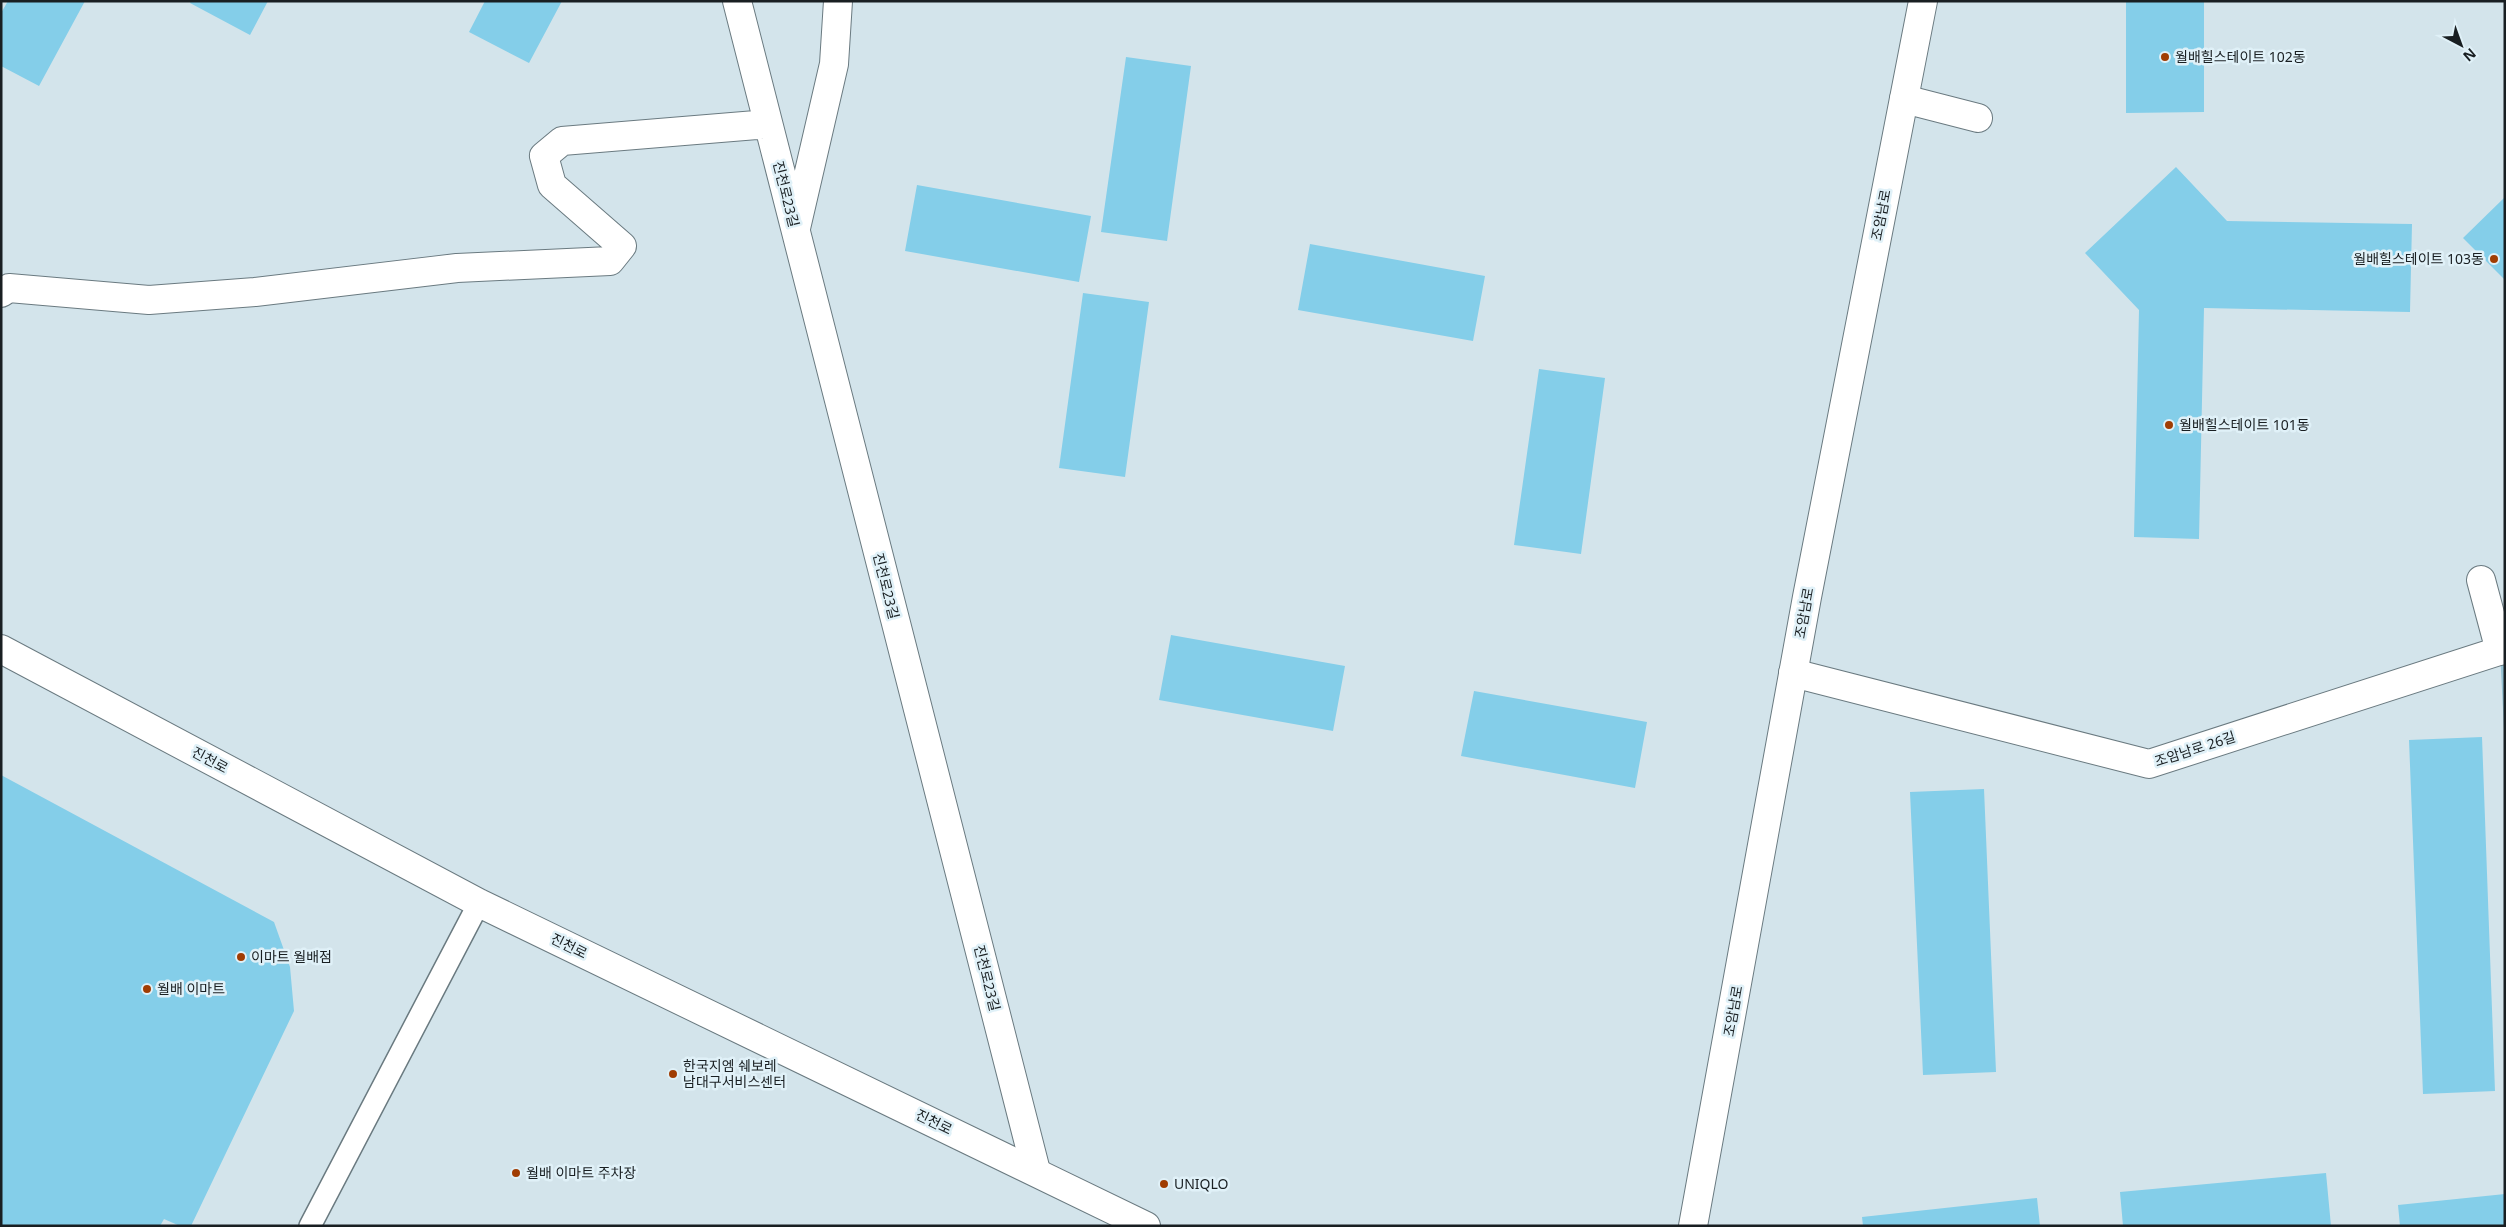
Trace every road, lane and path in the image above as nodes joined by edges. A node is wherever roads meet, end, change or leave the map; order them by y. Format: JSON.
{"nodes":[{"id":1,"x":737,"y":1,"type":"edge"},
{"id":2,"x":838,"y":1,"type":"edge"},
{"id":3,"x":1923,"y":1,"type":"edge"},
{"id":4,"x":1904,"y":99,"type":"junction"},
{"id":5,"x":1978,"y":118,"type":"dead end"},
{"id":6,"x":768,"y":124,"type":"junction"},
{"id":7,"x":796,"y":232,"type":"junction"},
{"id":8,"x":1,"y":293,"type":"edge"},
{"id":9,"x":2481,"y":580,"type":"dead end"},
{"id":10,"x":1,"y":649,"type":"edge"},
{"id":11,"x":2502,"y":650,"type":"edge"},
{"id":12,"x":1793,"y":673,"type":"junction"},
{"id":13,"x":479,"y":903,"type":"junction"},
{"id":14,"x":1036,"y":1170,"type":"junction"},
{"id":15,"x":310,"y":1226,"type":"edge"},
{"id":16,"x":1146,"y":1226,"type":"edge"},
{"id":17,"x":1693,"y":1226,"type":"edge"}],
"edges":[{"from":1,"to":6,"type":"street","name":"진천로23길"},
{"from":2,"to":7,"type":"street"},
{"from":3,"to":4,"type":"street","name":"조암남로"},
{"from":4,"to":5,"type":"street"},
{"from":4,"to":12,"type":"street","name":"조암남로"},
{"from":6,"to":7,"type":"street","name":"진천로23길"},
{"from":6,"to":8,"type":"street"},
{"from":7,"to":14,"type":"street","name":"진천로23길"},
{"from":9,"to":11,"type":"street"},
{"from":10,"to":13,"type":"street","name":"진천로"},
{"from":11,"to":12,"type":"street","name":"조암남로 26길"},
{"from":12,"to":17,"type":"street","name":"조암남로"},
{"from":13,"to":14,"type":"street","name":"진천로"},
{"from":13,"to":15,"type":"lane"},
{"from":14,"to":16,"type":"street","name":"진천로"}]}
